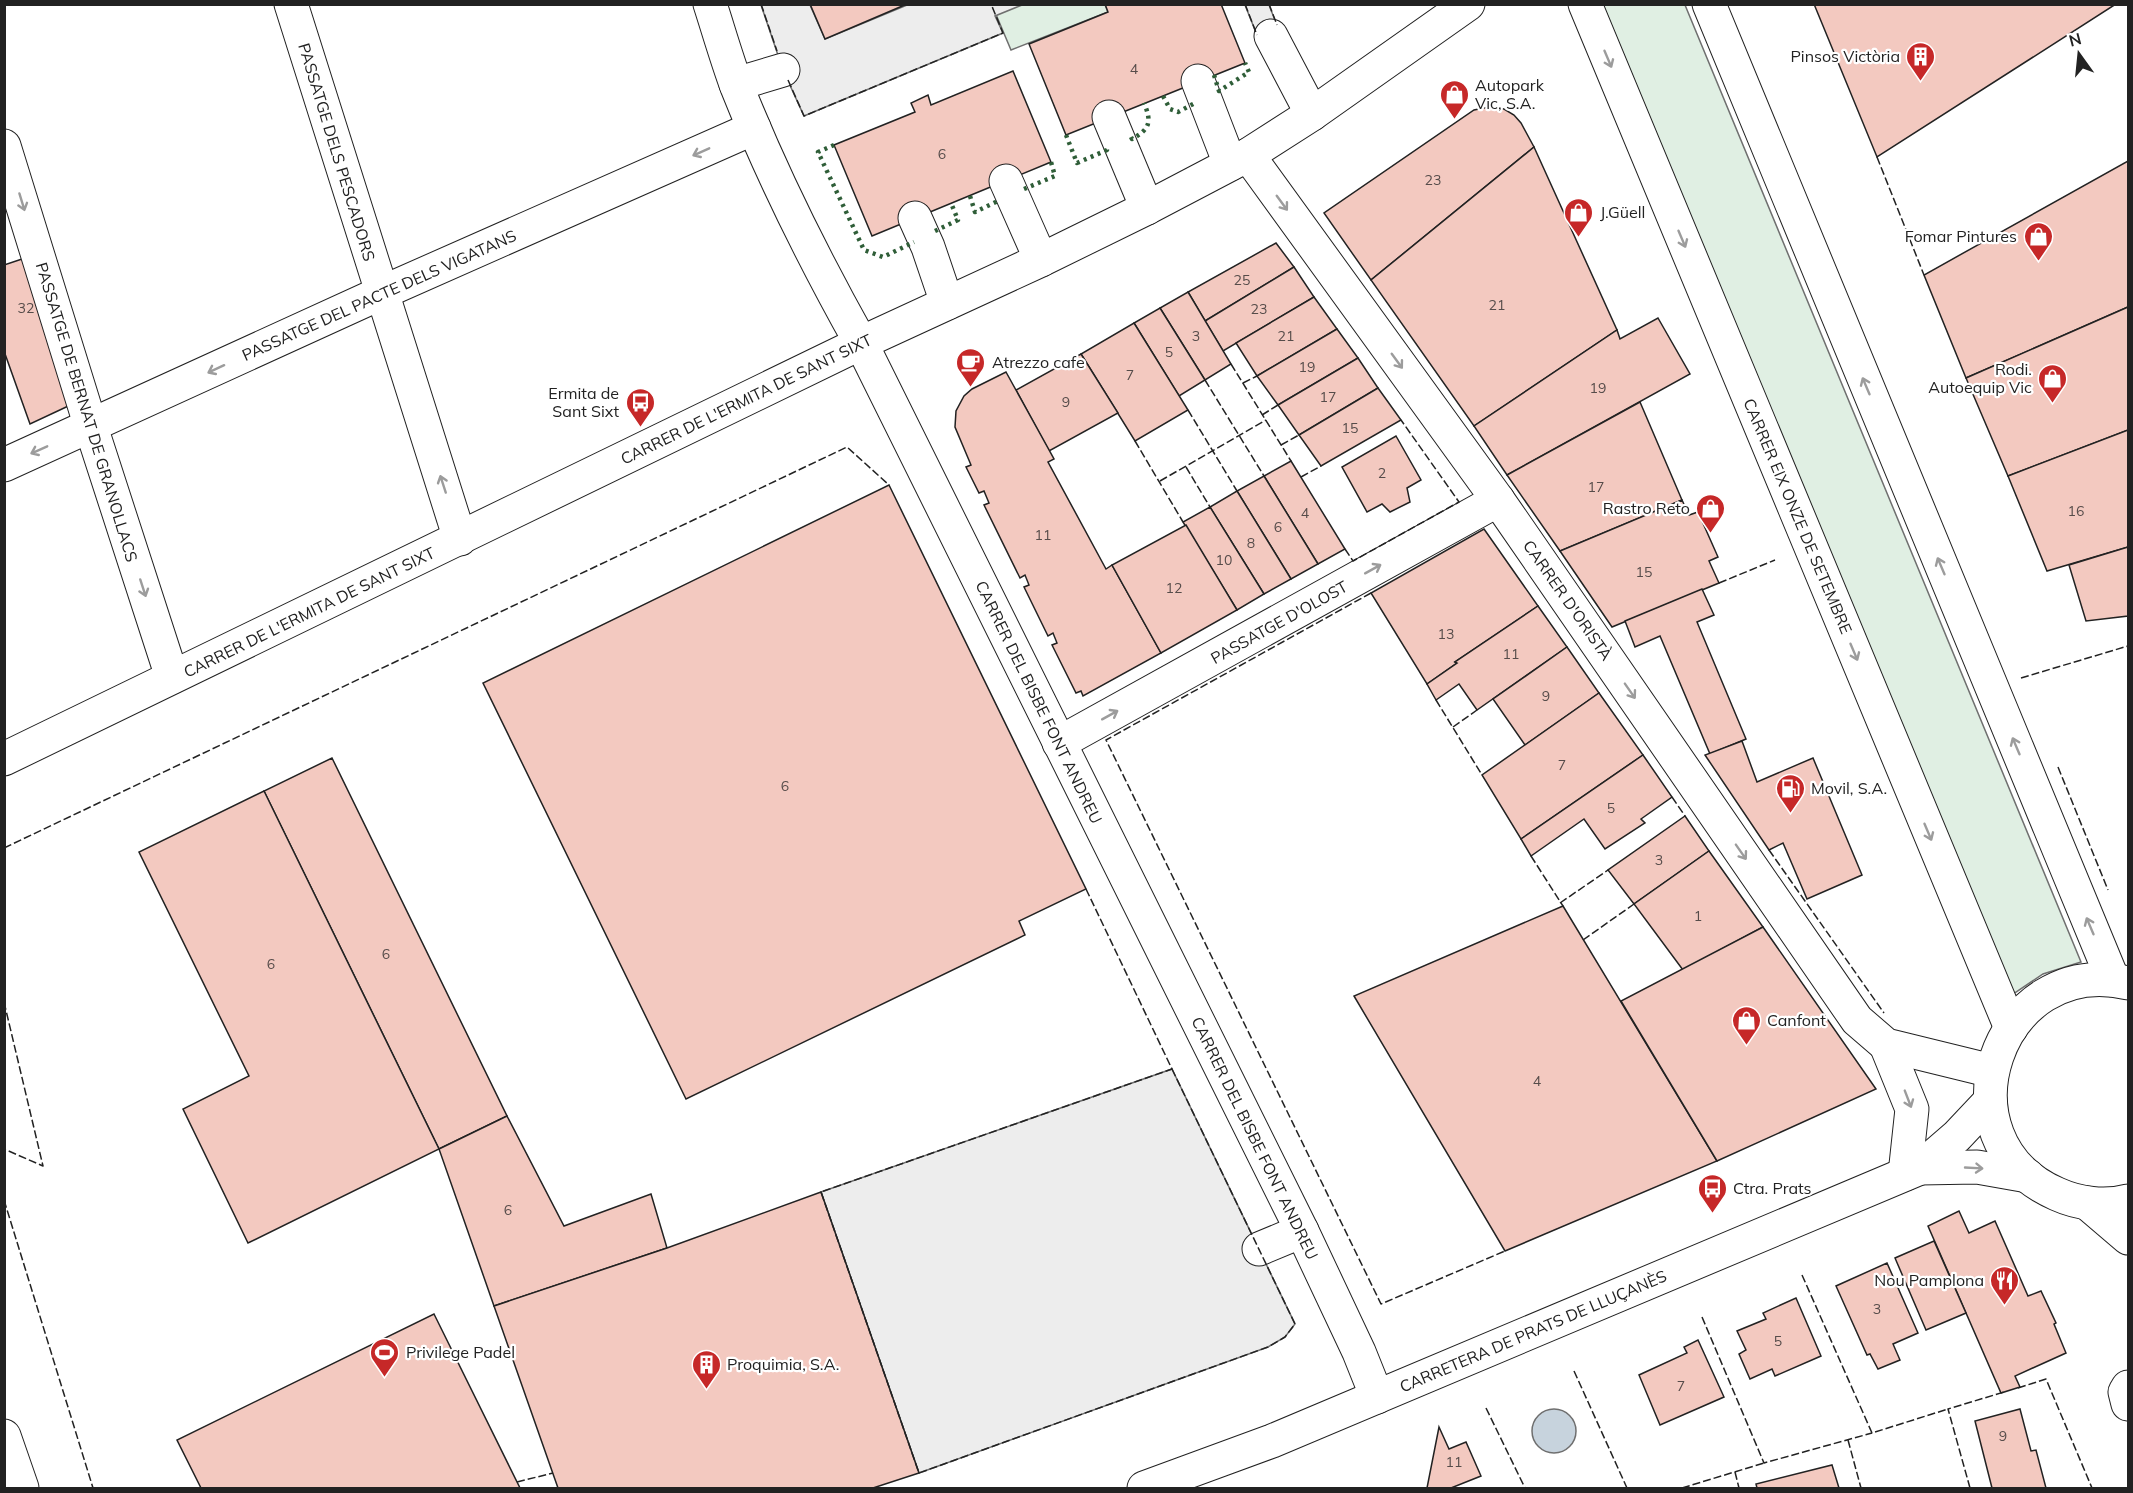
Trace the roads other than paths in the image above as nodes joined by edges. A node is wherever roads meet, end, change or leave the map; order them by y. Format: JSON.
{"nodes":[{"id":1,"x":291,"y":4,"type":"edge"},
{"id":2,"x":710,"y":4,"type":"edge"},
{"id":3,"x":1468,"y":4,"type":"edge"},
{"id":4,"x":1586,"y":4,"type":"edge"},
{"id":5,"x":1709,"y":4,"type":"edge"},
{"id":6,"x":1271,"y":36,"type":"dead end"},
{"id":7,"x":783,"y":70,"type":"dead end"},
{"id":8,"x":1198,"y":81,"type":"dead end"},
{"id":9,"x":736,"y":84,"type":"junction"},
{"id":10,"x":1312,"y":114,"type":"junction"},
{"id":11,"x":1109,"y":117,"type":"dead end"},
{"id":12,"x":754,"y":128,"type":"junction"},
{"id":13,"x":4,"y":146,"type":"edge"},
{"id":14,"x":1239,"y":160,"type":"junction"},
{"id":15,"x":1006,"y":181,"type":"dead end"},
{"id":16,"x":1147,"y":208,"type":"junction"},
{"id":17,"x":915,"y":218,"type":"dead end"},
{"id":18,"x":1041,"y":260,"type":"junction"},
{"id":19,"x":381,"y":292,"type":"junction"},
{"id":20,"x":947,"y":303,"type":"junction"},
{"id":21,"x":861,"y":343,"type":"junction"},
{"id":22,"x":91,"y":427,"type":"junction"},
{"id":23,"x":4,"y":465,"type":"edge"},
{"id":24,"x":1498,"y":500,"type":"junction"},
{"id":25,"x":460,"y":539,"type":"junction"},
{"id":26,"x":172,"y":677,"type":"junction"},
{"id":27,"x":1059,"y":743,"type":"junction"},
{"id":28,"x":4,"y":759,"type":"edge"},
{"id":29,"x":2121,"y":982,"type":"edge"},
{"id":30,"x":2011,"y":1028,"type":"junction"},
{"id":31,"x":1886,"y":1045,"type":"junction"},
{"id":32,"x":1991,"y":1086,"type":"junction"},
{"id":33,"x":1913,"y":1171,"type":"junction"},
{"id":34,"x":2028,"y":1176,"type":"junction"},
{"id":35,"x":2128,"y":1201,"type":"edge"},
{"id":36,"x":2087,"y":1203,"type":"junction"},
{"id":37,"x":1302,"y":1231,"type":"junction"},
{"id":38,"x":2128,"y":1238,"type":"edge"},
{"id":39,"x":1259,"y":1249,"type":"dead end"},
{"id":40,"x":2128,"y":1387,"type":"edge"},
{"id":41,"x":1377,"y":1397,"type":"junction"},
{"id":42,"x":2128,"y":1404,"type":"edge"},
{"id":43,"x":4,"y":1436,"type":"edge"},
{"id":44,"x":22,"y":1488,"type":"edge"},
{"id":45,"x":1144,"y":1488,"type":"edge"}],
"edges":[{"from":1,"to":19,"type":"street","name":"PASSATGE DELS PESCADORS"},
{"from":2,"to":9,"type":"street","name":"CARRER DEL BISBE FONT ANDREU"},
{"from":3,"to":10,"type":"street","name":"CARRER DE L'ERMITA DE SANT SIXT"},
{"from":4,"to":30,"type":"street","name":"CARRER EIX ONZE DE SETEMBRE","one_way":true},
{"from":29,"to":5,"type":"street","one_way":true},
{"from":6,"to":10,"type":"street"},
{"from":7,"to":9,"type":"street"},
{"from":8,"to":14,"type":"street","name":"CARRER D'ORISTÀ"},
{"from":9,"to":12,"type":"street","name":"CARRER DEL BISBE FONT ANDREU"},
{"from":10,"to":14,"type":"street","name":"CARRER DE L'ERMITA DE SANT SIXT"},
{"from":11,"to":16,"type":"street"},
{"from":12,"to":19,"type":"street","name":"PASSATGE DEL PACTE DELS VIGATANS","one_way":true},
{"from":12,"to":21,"type":"street","name":"CARRER DEL BISBE FONT ANDREU"},
{"from":13,"to":22,"type":"street","name":"PASSATGE DE BERNAT DE GRANOLLACS","one_way":true},
{"from":14,"to":16,"type":"street","name":"CARRER DE L'ERMITA DE SANT SIXT"},
{"from":14,"to":24,"type":"street","name":"CARRER D'ORISTÀ","one_way":true},
{"from":15,"to":18,"type":"street"},
{"from":16,"to":18,"type":"street","name":"CARRER DE L'ERMITA DE SANT SIXT"},
{"from":17,"to":20,"type":"street"},
{"from":18,"to":20,"type":"street","name":"CARRER DE L'ERMITA DE SANT SIXT"},
{"from":19,"to":22,"type":"street","name":"PASSATGE DEL PACTE DELS VIGATANS","one_way":true},
{"from":25,"to":19,"type":"street","name":"PASSATGE DELS PESCADORS","one_way":true},
{"from":20,"to":21,"type":"street","name":"CARRER DE L'ERMITA DE SANT SIXT"},
{"from":21,"to":25,"type":"street","name":"CARRER DE L'ERMITA DE SANT SIXT"},
{"from":21,"to":27,"type":"street","name":"CARRER DEL BISBE FONT ANDREU"},
{"from":22,"to":23,"type":"street","name":"PASSATGE DEL PACTE DELS VIGATANS","one_way":true},
{"from":22,"to":26,"type":"street","name":"PASSATGE DE BERNAT DE GRANOLLACS","one_way":true},
{"from":27,"to":24,"type":"street","name":"PASSATGE D'OLOST","one_way":true},
{"from":24,"to":31,"type":"street","name":"CARRER D'ORISTÀ","one_way":true},
{"from":25,"to":26,"type":"street","name":"CARRER DE L'ERMITA DE SANT SIXT"},
{"from":26,"to":28,"type":"street","name":"CARRER DE L'ERMITA DE SANT SIXT"},
{"from":27,"to":37,"type":"street","name":"CARRER DEL BISBE FONT ANDREU"},
{"from":29,"to":30,"type":"street"},
{"from":30,"to":32,"type":"street"},
{"from":31,"to":32,"type":"street","name":"CARRER D'ORISTÀ"},
{"from":31,"to":33,"type":"street","name":"CARRER D'ORISTÀ","one_way":true},
{"from":32,"to":33,"type":"street","name":"CARRETERA DE PRATS DE LLUÇANÈS"},
{"from":32,"to":34,"type":"street"},
{"from":33,"to":34,"type":"street","name":"CARRETERA DE PRATS DE LLUÇANÈS","one_way":true},
{"from":33,"to":41,"type":"street","name":"CARRETERA DE PRATS DE LLUÇANÈS"},
{"from":34,"to":36,"type":"street"},
{"from":35,"to":36,"type":"street"},
{"from":36,"to":38,"type":"street"},
{"from":37,"to":39,"type":"street"},
{"from":37,"to":41,"type":"street","name":"CARRER DEL BISBE FONT ANDREU"},
{"from":40,"to":42,"type":"street"},
{"from":41,"to":45,"type":"street","name":"CARRETERA DE PRATS DE LLUÇANÈS"},
{"from":43,"to":44,"type":"street"}]}
